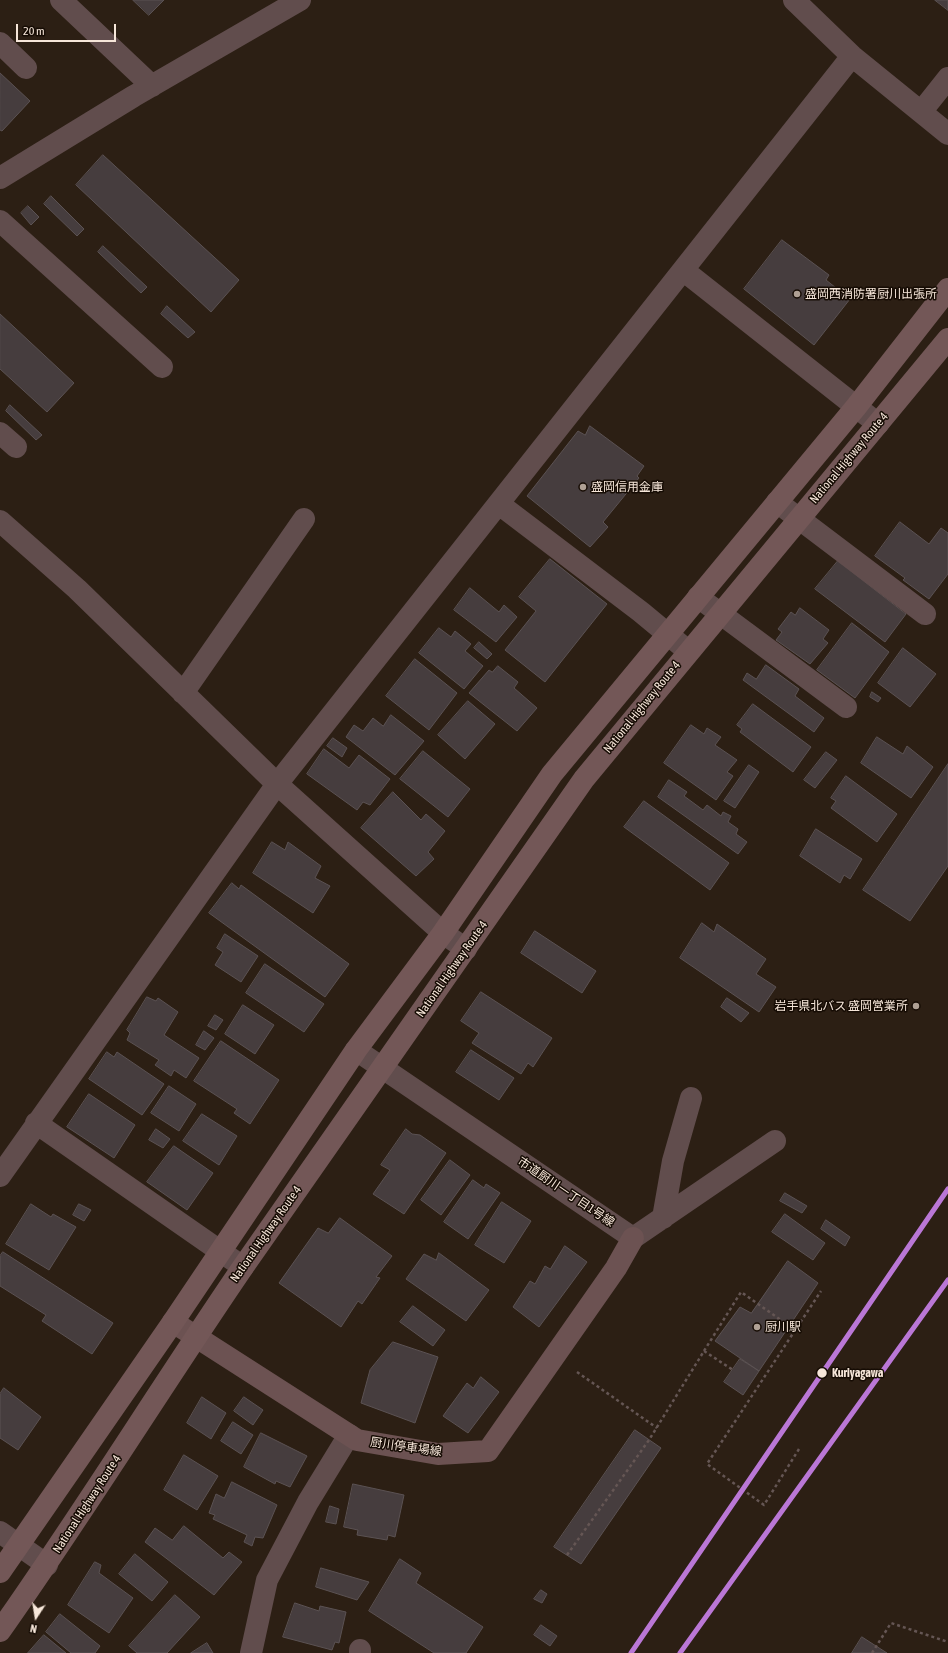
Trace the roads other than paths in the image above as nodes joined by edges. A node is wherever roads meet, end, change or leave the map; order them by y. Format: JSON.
{"nodes":[{"id":1,"x":61,"y":0,"type":"edge"},
{"id":2,"x":794,"y":0,"type":"edge"},
{"id":3,"x":288,"y":3,"type":"edge"},
{"id":4,"x":0,"y":43,"type":"edge"},
{"id":5,"x":852,"y":56,"type":"junction"},
{"id":6,"x":26,"y":68,"type":"dead end"},
{"id":7,"x":948,"y":78,"type":"edge"},
{"id":8,"x":152,"y":86,"type":"junction"},
{"id":9,"x":921,"y":112,"type":"junction"},
{"id":10,"x":948,"y":134,"type":"edge"},
{"id":11,"x":1,"y":176,"type":"edge"},
{"id":12,"x":0,"y":220,"type":"edge"},
{"id":13,"x":684,"y":270,"type":"junction"},
{"id":14,"x":948,"y":289,"type":"edge"},
{"id":15,"x":948,"y":339,"type":"edge"},
{"id":16,"x":162,"y":367,"type":"dead end"},
{"id":17,"x":856,"y":407,"type":"junction"},
{"id":18,"x":878,"y":424,"type":"junction"},
{"id":19,"x":0,"y":433,"type":"edge"},
{"id":20,"x":16,"y":447,"type":"dead end"},
{"id":21,"x":777,"y":502,"type":"junction"},
{"id":22,"x":499,"y":504,"type":"junction"},
{"id":23,"x":798,"y":518,"type":"junction"},
{"id":24,"x":304,"y":519,"type":"dead end"},
{"id":25,"x":0,"y":521,"type":"edge"},
{"id":26,"x":698,"y":597,"type":"junction"},
{"id":27,"x":720,"y":614,"type":"junction"},
{"id":28,"x":925,"y":614,"type":"dead end"},
{"id":29,"x":668,"y":634,"type":"junction"},
{"id":30,"x":688,"y":651,"type":"junction"},
{"id":31,"x":183,"y":693,"type":"junction"},
{"id":32,"x":846,"y":707,"type":"dead end"},
{"id":33,"x":277,"y":784,"type":"junction"},
{"id":34,"x":443,"y":933,"type":"junction"},
{"id":35,"x":466,"y":949,"type":"junction"},
{"id":36,"x":356,"y":1050,"type":"junction"},
{"id":37,"x":381,"y":1068,"type":"junction"},
{"id":38,"x":691,"y":1098,"type":"dead end"},
{"id":39,"x":36,"y":1123,"type":"junction"},
{"id":40,"x":775,"y":1141,"type":"dead end"},
{"id":41,"x":0,"y":1176,"type":"edge"},
{"id":42,"x":662,"y":1218,"type":"junction"},
{"id":43,"x":633,"y":1238,"type":"junction"},
{"id":44,"x":221,"y":1252,"type":"junction"},
{"id":45,"x":243,"y":1267,"type":"junction"},
{"id":46,"x":173,"y":1322,"type":"junction"},
{"id":47,"x":196,"y":1336,"type":"junction"},
{"id":48,"x":349,"y":1435,"type":"junction"},
{"id":49,"x":0,"y":1532,"type":"edge"},
{"id":50,"x":19,"y":1544,"type":"junction"},
{"id":51,"x":47,"y":1565,"type":"junction"},
{"id":52,"x":0,"y":1572,"type":"edge"},
{"id":53,"x":0,"y":1631,"type":"edge"},
{"id":54,"x":251,"y":1653,"type":"edge"}],
"edges":[{"from":1,"to":8,"type":"street"},
{"from":2,"to":5,"type":"street"},
{"from":3,"to":8,"type":"street"},
{"from":4,"to":6,"type":"street"},
{"from":5,"to":9,"type":"street"},
{"from":5,"to":13,"type":"street"},
{"from":7,"to":9,"type":"street"},
{"from":8,"to":11,"type":"street"},
{"from":9,"to":10,"type":"street"},
{"from":12,"to":16,"type":"street"},
{"from":13,"to":17,"type":"street"},
{"from":13,"to":22,"type":"street"},
{"from":14,"to":17,"type":"highway"},
{"from":15,"to":18,"type":"highway","name":"National Highway Route 4"},
{"from":17,"to":18,"type":"street"},
{"from":17,"to":21,"type":"highway"},
{"from":18,"to":23,"type":"highway","name":"National Highway Route 4"},
{"from":19,"to":20,"type":"street"},
{"from":21,"to":23,"type":"street"},
{"from":21,"to":26,"type":"highway"},
{"from":22,"to":29,"type":"street"},
{"from":22,"to":33,"type":"street"},
{"from":23,"to":27,"type":"highway","name":"National Highway Route 4"},
{"from":23,"to":28,"type":"street"},
{"from":24,"to":31,"type":"street"},
{"from":25,"to":31,"type":"street"},
{"from":26,"to":27,"type":"street"},
{"from":26,"to":29,"type":"highway"},
{"from":27,"to":30,"type":"highway","name":"National Highway Route 4"},
{"from":27,"to":32,"type":"street"},
{"from":29,"to":30,"type":"street"},
{"from":29,"to":34,"type":"highway"},
{"from":30,"to":35,"type":"highway","name":"National Highway Route 4"},
{"from":31,"to":33,"type":"street"},
{"from":33,"to":34,"type":"street"},
{"from":33,"to":39,"type":"street"},
{"from":34,"to":35,"type":"street"},
{"from":34,"to":36,"type":"highway"},
{"from":35,"to":37,"type":"highway","name":"National Highway Route 4"},
{"from":36,"to":37,"type":"street","name":"市道厨川一丁目1号線"},
{"from":36,"to":44,"type":"highway"},
{"from":37,"to":43,"type":"street","name":"市道厨川一丁目1号線"},
{"from":37,"to":45,"type":"highway","name":"National Highway Route 4"},
{"from":38,"to":42,"type":"street"},
{"from":39,"to":41,"type":"street"},
{"from":39,"to":44,"type":"street"},
{"from":40,"to":42,"type":"street"},
{"from":42,"to":43,"type":"street"},
{"from":43,"to":48,"type":"main road","name":"厨川停車場線"},
{"from":44,"to":45,"type":"street"},
{"from":44,"to":46,"type":"highway"},
{"from":45,"to":47,"type":"highway","name":"National Highway Route 4"},
{"from":46,"to":47,"type":"main road","name":"厨川停車場線"},
{"from":46,"to":50,"type":"highway"},
{"from":47,"to":48,"type":"main road","name":"厨川停車場線"},
{"from":47,"to":51,"type":"highway","name":"National Highway Route 4"},
{"from":48,"to":54,"type":"street"},
{"from":49,"to":50,"type":"street"},
{"from":50,"to":51,"type":"street"},
{"from":50,"to":52,"type":"highway"},
{"from":51,"to":53,"type":"highway","name":"National Highway Route 4"}]}
